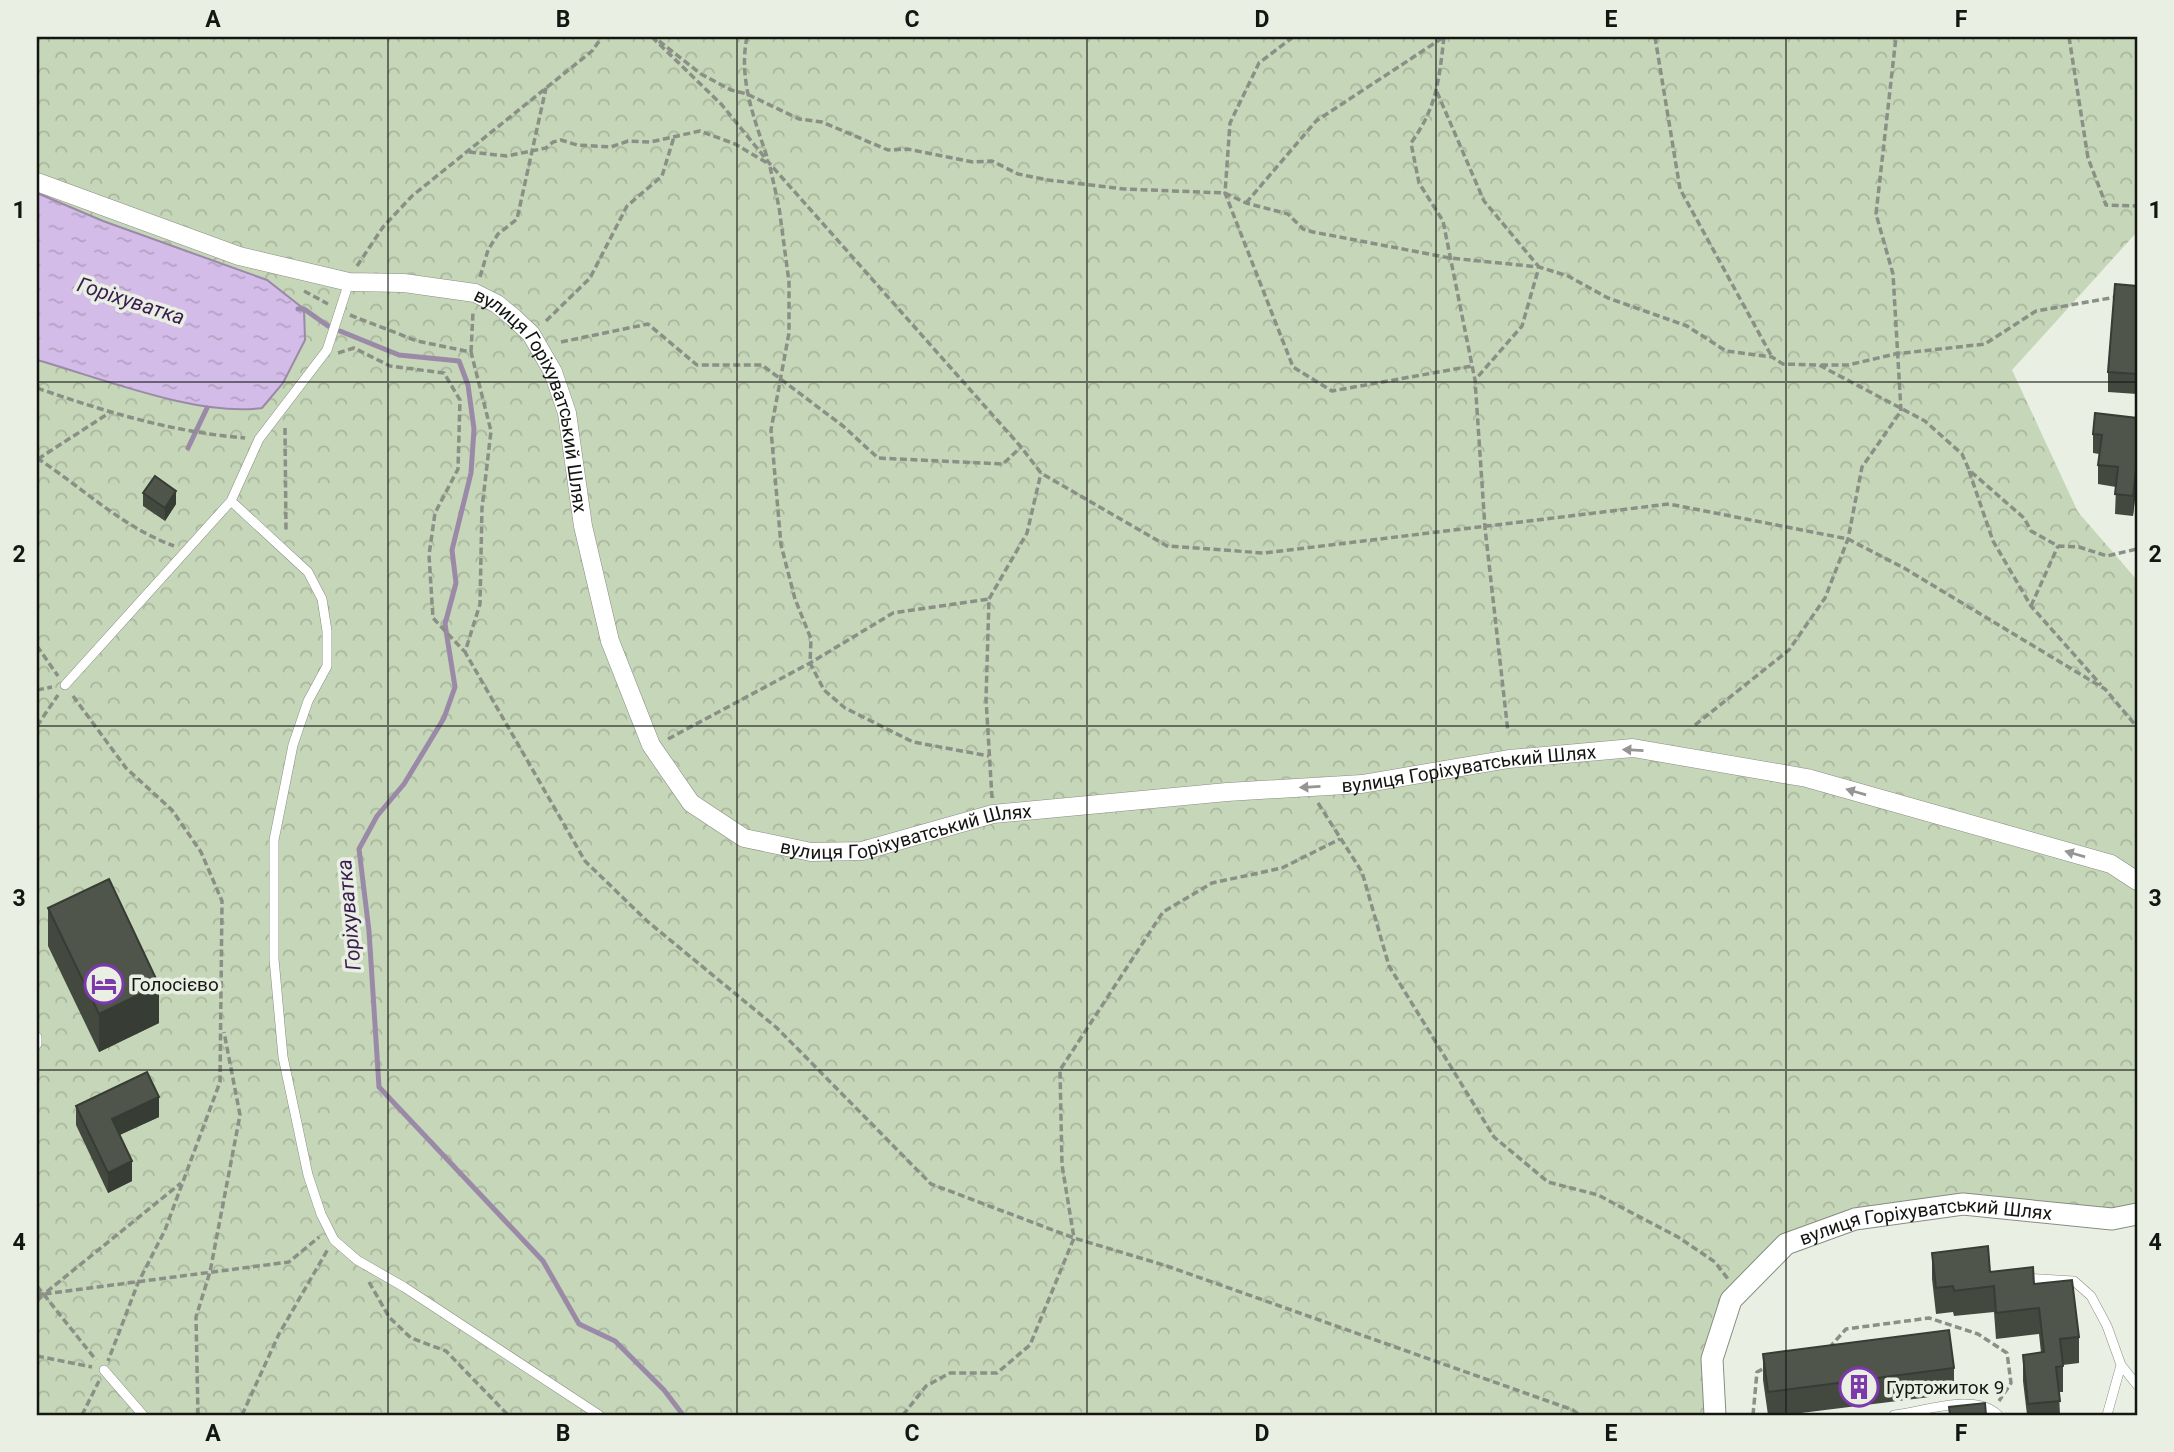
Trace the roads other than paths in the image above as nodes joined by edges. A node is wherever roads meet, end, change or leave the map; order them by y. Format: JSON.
{"nodes":[{"id":1,"x":37,"y":181,"type":"edge"},
{"id":2,"x":349,"y":282,"type":"junction"},
{"id":3,"x":232,"y":501,"type":"junction"},
{"id":4,"x":65,"y":685,"type":"road end"},
{"id":5,"x":2137,"y":881,"type":"edge"},
{"id":6,"x":37,"y":1037,"type":"edge"},
{"id":7,"x":37,"y":1044,"type":"edge"},
{"id":8,"x":2137,"y":1214,"type":"edge"},
{"id":9,"x":2012,"y":1278,"type":"edge"},
{"id":10,"x":2121,"y":1364,"type":"junction"},
{"id":11,"x":104,"y":1370,"type":"road end"},
{"id":12,"x":2137,"y":1385,"type":"edge"},
{"id":13,"x":1995,"y":1413,"type":"edge"},
{"id":14,"x":143,"y":1415,"type":"edge"},
{"id":15,"x":599,"y":1415,"type":"edge"},
{"id":16,"x":1715,"y":1415,"type":"edge"},
{"id":17,"x":1899,"y":1415,"type":"edge"},
{"id":18,"x":2107,"y":1415,"type":"edge"}],
"edges":[{"from":1,"to":2,"type":"street","name":"вулиця Горіхуватський Шлях"},
{"from":2,"to":3,"type":"lane"},
{"from":5,"to":2,"type":"street","name":"вулиця Горіхуватський Шлях","one_way":true},
{"from":3,"to":4,"type":"lane"},
{"from":3,"to":15,"type":"lane"},
{"from":6,"to":7,"type":"lane"},
{"from":8,"to":16,"type":"street","name":"вулиця Горіхуватський Шлях"},
{"from":9,"to":10,"type":"lane"},
{"from":10,"to":12,"type":"lane"},
{"from":10,"to":18,"type":"lane"},
{"from":11,"to":14,"type":"lane"},
{"from":13,"to":17,"type":"lane"}]}
